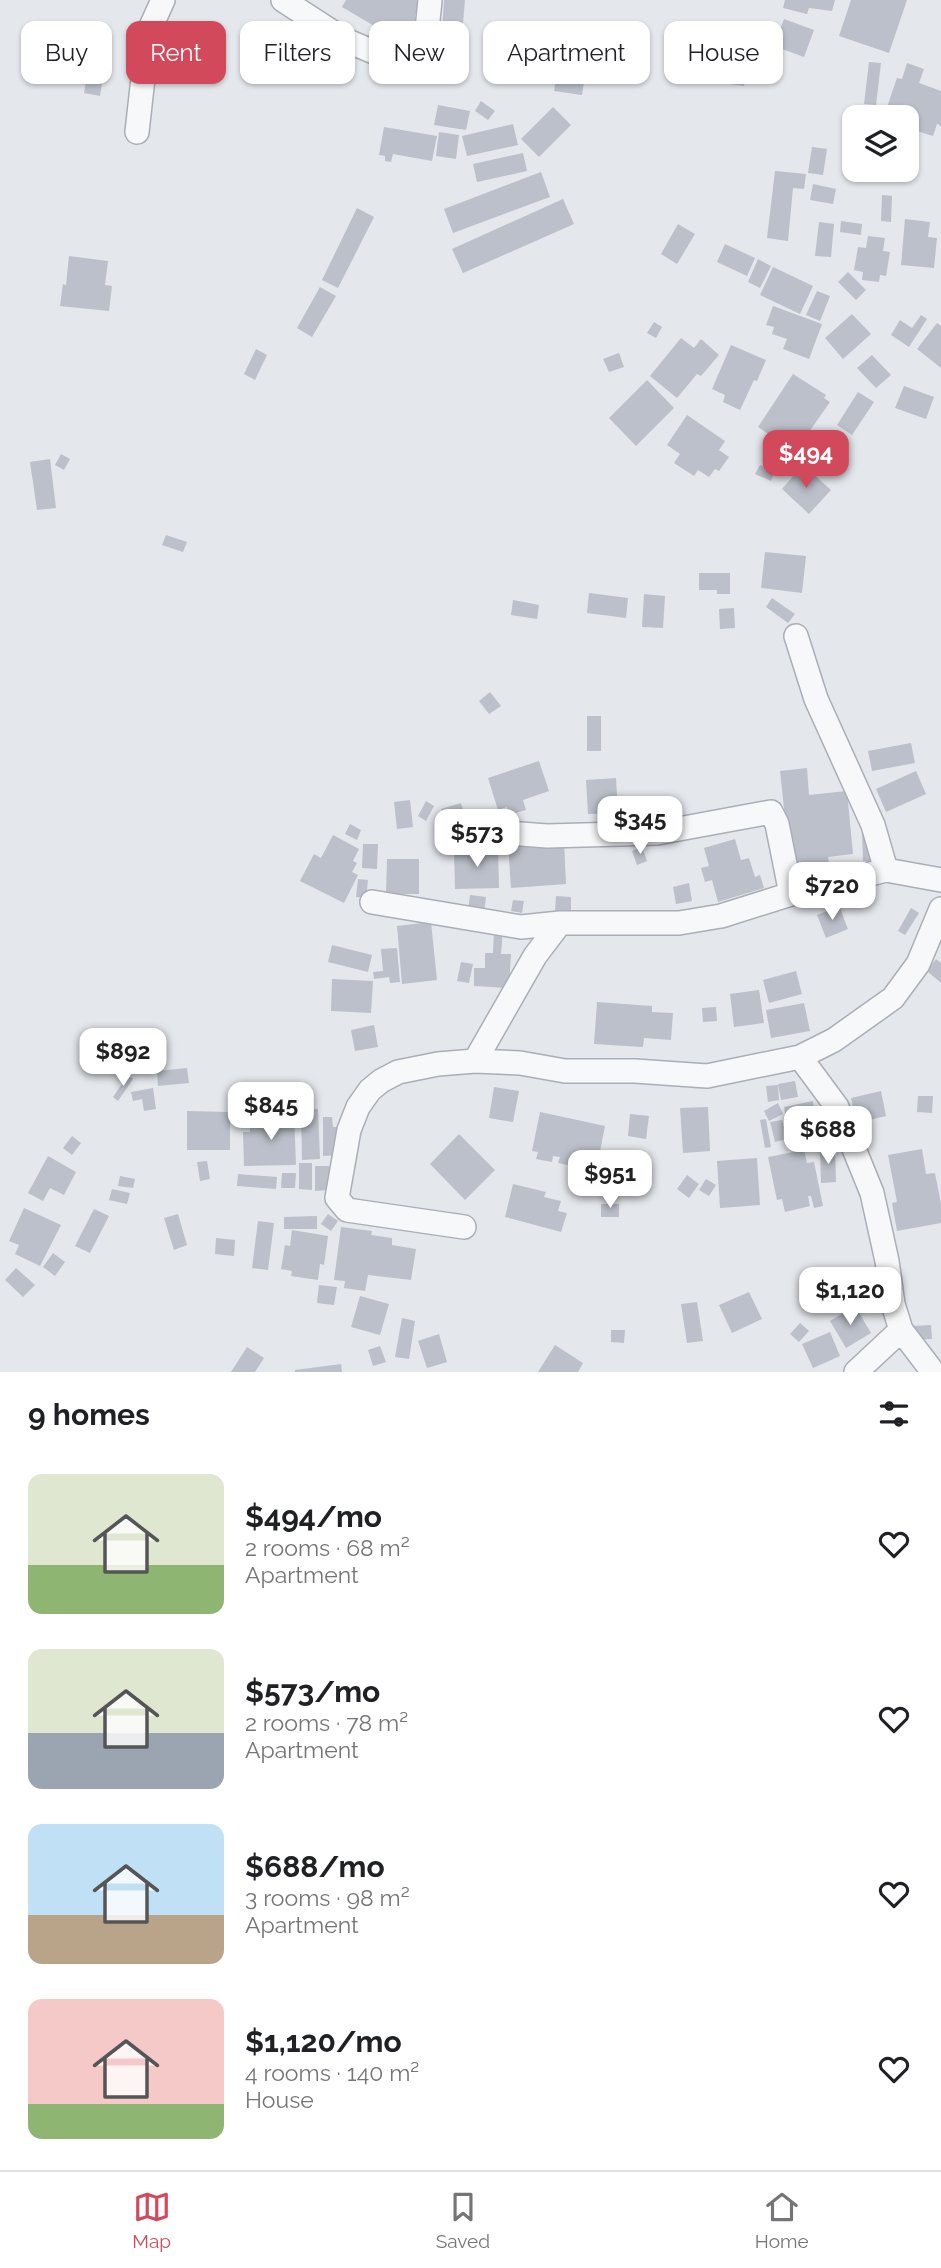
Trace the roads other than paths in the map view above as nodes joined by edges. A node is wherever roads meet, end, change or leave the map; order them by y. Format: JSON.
{"nodes":[{"id":1,"x":163,"y":0,"type":"edge"},
{"id":2,"x":283,"y":0,"type":"edge"},
{"id":3,"x":429,"y":0,"type":"edge"},
{"id":4,"x":137,"y":132,"type":"dead end"},
{"id":5,"x":796,"y":636,"type":"dead end"},
{"id":6,"x":494,"y":832,"type":"dead end"},
{"id":7,"x":886,"y":870,"type":"junction"},
{"id":8,"x":941,"y":880,"type":"edge"},
{"id":9,"x":791,"y":894,"type":"junction"},
{"id":10,"x":372,"y":902,"type":"dead end"},
{"id":11,"x":941,"y":909,"type":"edge"},
{"id":12,"x":560,"y":923,"type":"junction"},
{"id":13,"x":800,"y":1057,"type":"junction"},
{"id":14,"x":475,"y":1061,"type":"junction"},
{"id":15,"x":464,"y":1227,"type":"dead end"},
{"id":16,"x":901,"y":1330,"type":"junction"},
{"id":17,"x":856,"y":1372,"type":"edge"},
{"id":18,"x":933,"y":1372,"type":"edge"}],
"edges":[{"from":1,"to":4,"type":"street"},
{"from":2,"to":3,"type":"street"},
{"from":5,"to":7,"type":"street"},
{"from":6,"to":9,"type":"street"},
{"from":7,"to":8,"type":"street"},
{"from":7,"to":9,"type":"street"},
{"from":9,"to":12,"type":"street"},
{"from":10,"to":12,"type":"street"},
{"from":11,"to":13,"type":"street"},
{"from":12,"to":14,"type":"street"},
{"from":13,"to":14,"type":"street"},
{"from":13,"to":16,"type":"street"},
{"from":14,"to":15,"type":"street"},
{"from":16,"to":17,"type":"street"},
{"from":16,"to":18,"type":"street"}]}
